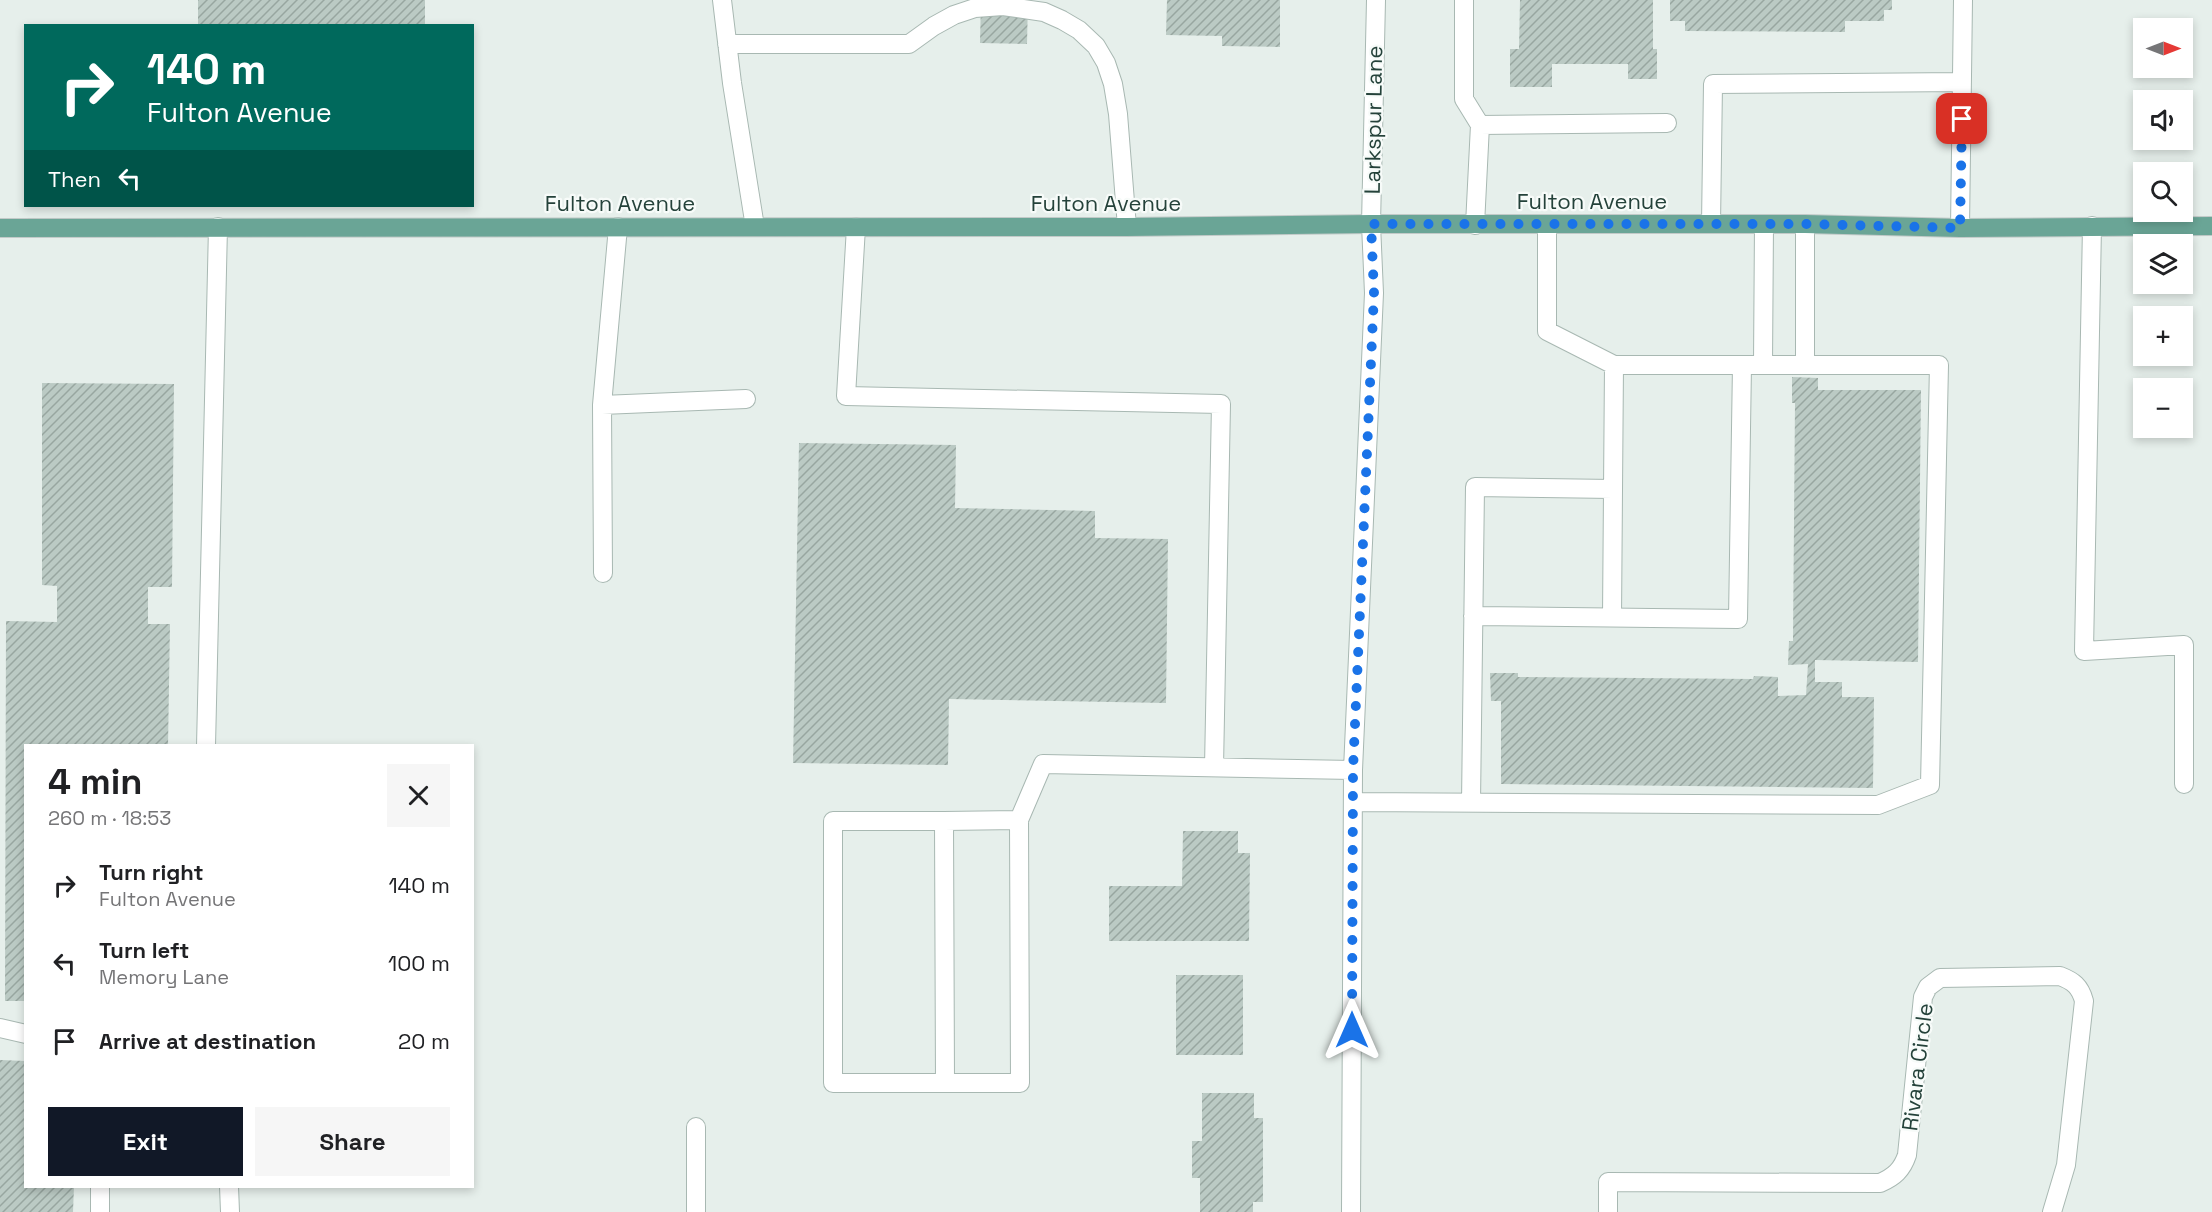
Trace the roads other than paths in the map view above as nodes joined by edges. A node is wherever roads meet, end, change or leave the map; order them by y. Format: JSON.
{"nodes":[{"id":1,"x":722,"y":0,"type":"edge"},
{"id":2,"x":1376,"y":0,"type":"edge"},
{"id":3,"x":1464,"y":0,"type":"edge"},
{"id":4,"x":1963,"y":0,"type":"edge"},
{"id":5,"x":727,"y":44,"type":"junction"},
{"id":6,"x":1962,"y":82,"type":"junction"},
{"id":7,"x":1667,"y":123,"type":"dead end"},
{"id":8,"x":1480,"y":125,"type":"junction"},
{"id":9,"x":1371,"y":224,"type":"junction"},
{"id":10,"x":1711,"y":224,"type":"junction"},
{"id":11,"x":1764,"y":224,"type":"junction"},
{"id":12,"x":1805,"y":224,"type":"junction"},
{"id":13,"x":1475,"y":225,"type":"junction"},
{"id":14,"x":1547,"y":225,"type":"junction"},
{"id":15,"x":2092,"y":226,"type":"junction"},
{"id":16,"x":2212,"y":226,"type":"edge"},
{"id":17,"x":218,"y":227,"type":"junction"},
{"id":18,"x":618,"y":227,"type":"junction"},
{"id":19,"x":755,"y":227,"type":"junction"},
{"id":20,"x":856,"y":227,"type":"junction"},
{"id":21,"x":1127,"y":227,"type":"junction"},
{"id":22,"x":0,"y":228,"type":"edge"},
{"id":23,"x":1960,"y":228,"type":"junction"},
{"id":24,"x":1614,"y":365,"type":"junction"},
{"id":25,"x":1742,"y":365,"type":"junction"},
{"id":26,"x":1763,"y":365,"type":"junction"},
{"id":27,"x":1805,"y":365,"type":"junction"},
{"id":28,"x":746,"y":399,"type":"dead end"},
{"id":29,"x":602,"y":405,"type":"junction"},
{"id":30,"x":1613,"y":489,"type":"junction"},
{"id":31,"x":603,"y":573,"type":"dead end"},
{"id":32,"x":1473,"y":616,"type":"junction"},
{"id":33,"x":1612,"y":618,"type":"junction"},
{"id":34,"x":206,"y":744,"type":"edge"},
{"id":35,"x":1214,"y":767,"type":"junction"},
{"id":36,"x":1353,"y":770,"type":"junction"},
{"id":37,"x":2184,"y":784,"type":"dead end"},
{"id":38,"x":1353,"y":802,"type":"junction"},
{"id":39,"x":1471,"y":803,"type":"junction"},
{"id":40,"x":1019,"y":820,"type":"junction"},
{"id":41,"x":944,"y":821,"type":"junction"},
{"id":42,"x":0,"y":1028,"type":"edge"},
{"id":43,"x":24,"y":1034,"type":"edge"},
{"id":44,"x":945,"y":1083,"type":"junction"},
{"id":45,"x":696,"y":1127,"type":"dead end"},
{"id":46,"x":100,"y":1188,"type":"edge"},
{"id":47,"x":229,"y":1188,"type":"edge"},
{"id":48,"x":100,"y":1212,"type":"edge"},
{"id":49,"x":230,"y":1212,"type":"edge"},
{"id":50,"x":696,"y":1212,"type":"edge"},
{"id":51,"x":1351,"y":1212,"type":"edge"},
{"id":52,"x":1608,"y":1212,"type":"edge"},
{"id":53,"x":2052,"y":1212,"type":"edge"}],
"edges":[{"from":1,"to":5,"type":"street"},
{"from":2,"to":9,"type":"street","name":"Larkspur Lane"},
{"from":3,"to":8,"type":"street"},
{"from":4,"to":6,"type":"street"},
{"from":5,"to":19,"type":"street"},
{"from":5,"to":21,"type":"street"},
{"from":6,"to":10,"type":"street"},
{"from":6,"to":23,"type":"street"},
{"from":7,"to":8,"type":"street"},
{"from":8,"to":13,"type":"street"},
{"from":9,"to":13,"type":"main road","name":"Fulton Avenue"},
{"from":9,"to":21,"type":"main road","name":"Fulton Avenue"},
{"from":9,"to":36,"type":"street","name":"Larkspur Lane"},
{"from":10,"to":11,"type":"main road","name":"Fulton Avenue"},
{"from":10,"to":14,"type":"main road","name":"Fulton Avenue"},
{"from":11,"to":12,"type":"main road","name":"Fulton Avenue"},
{"from":11,"to":26,"type":"street"},
{"from":12,"to":23,"type":"main road","name":"Fulton Avenue"},
{"from":12,"to":27,"type":"street"},
{"from":13,"to":14,"type":"main road","name":"Fulton Avenue"},
{"from":14,"to":24,"type":"street"},
{"from":15,"to":16,"type":"main road","name":"Fulton Avenue"},
{"from":15,"to":23,"type":"main road","name":"Fulton Avenue"},
{"from":15,"to":37,"type":"street"},
{"from":17,"to":18,"type":"main road","name":"Fulton Avenue"},
{"from":17,"to":22,"type":"main road","name":"Fulton Avenue"},
{"from":17,"to":34,"type":"street"},
{"from":18,"to":19,"type":"main road","name":"Fulton Avenue"},
{"from":18,"to":29,"type":"street"},
{"from":19,"to":20,"type":"main road","name":"Fulton Avenue"},
{"from":20,"to":21,"type":"main road","name":"Fulton Avenue"},
{"from":20,"to":35,"type":"street"},
{"from":24,"to":25,"type":"street"},
{"from":24,"to":30,"type":"street"},
{"from":25,"to":26,"type":"street"},
{"from":25,"to":33,"type":"street"},
{"from":26,"to":27,"type":"street"},
{"from":27,"to":39,"type":"street"},
{"from":28,"to":29,"type":"street"},
{"from":29,"to":31,"type":"street"},
{"from":30,"to":32,"type":"street"},
{"from":30,"to":33,"type":"street"},
{"from":32,"to":33,"type":"street"},
{"from":32,"to":39,"type":"street"},
{"from":35,"to":36,"type":"street"},
{"from":35,"to":40,"type":"street"},
{"from":36,"to":38,"type":"street","name":"Larkspur Lane"},
{"from":38,"to":39,"type":"street"},
{"from":38,"to":51,"type":"street","name":"Larkspur Lane"},
{"from":40,"to":41,"type":"street"},
{"from":40,"to":44,"type":"street"},
{"from":41,"to":44,"type":"street"},
{"from":41,"to":44,"type":"street"},
{"from":42,"to":43,"type":"street"},
{"from":45,"to":50,"type":"street"},
{"from":46,"to":48,"type":"street"},
{"from":47,"to":49,"type":"street"},
{"from":52,"to":53,"type":"street","name":"Rivara Circle"}]}
